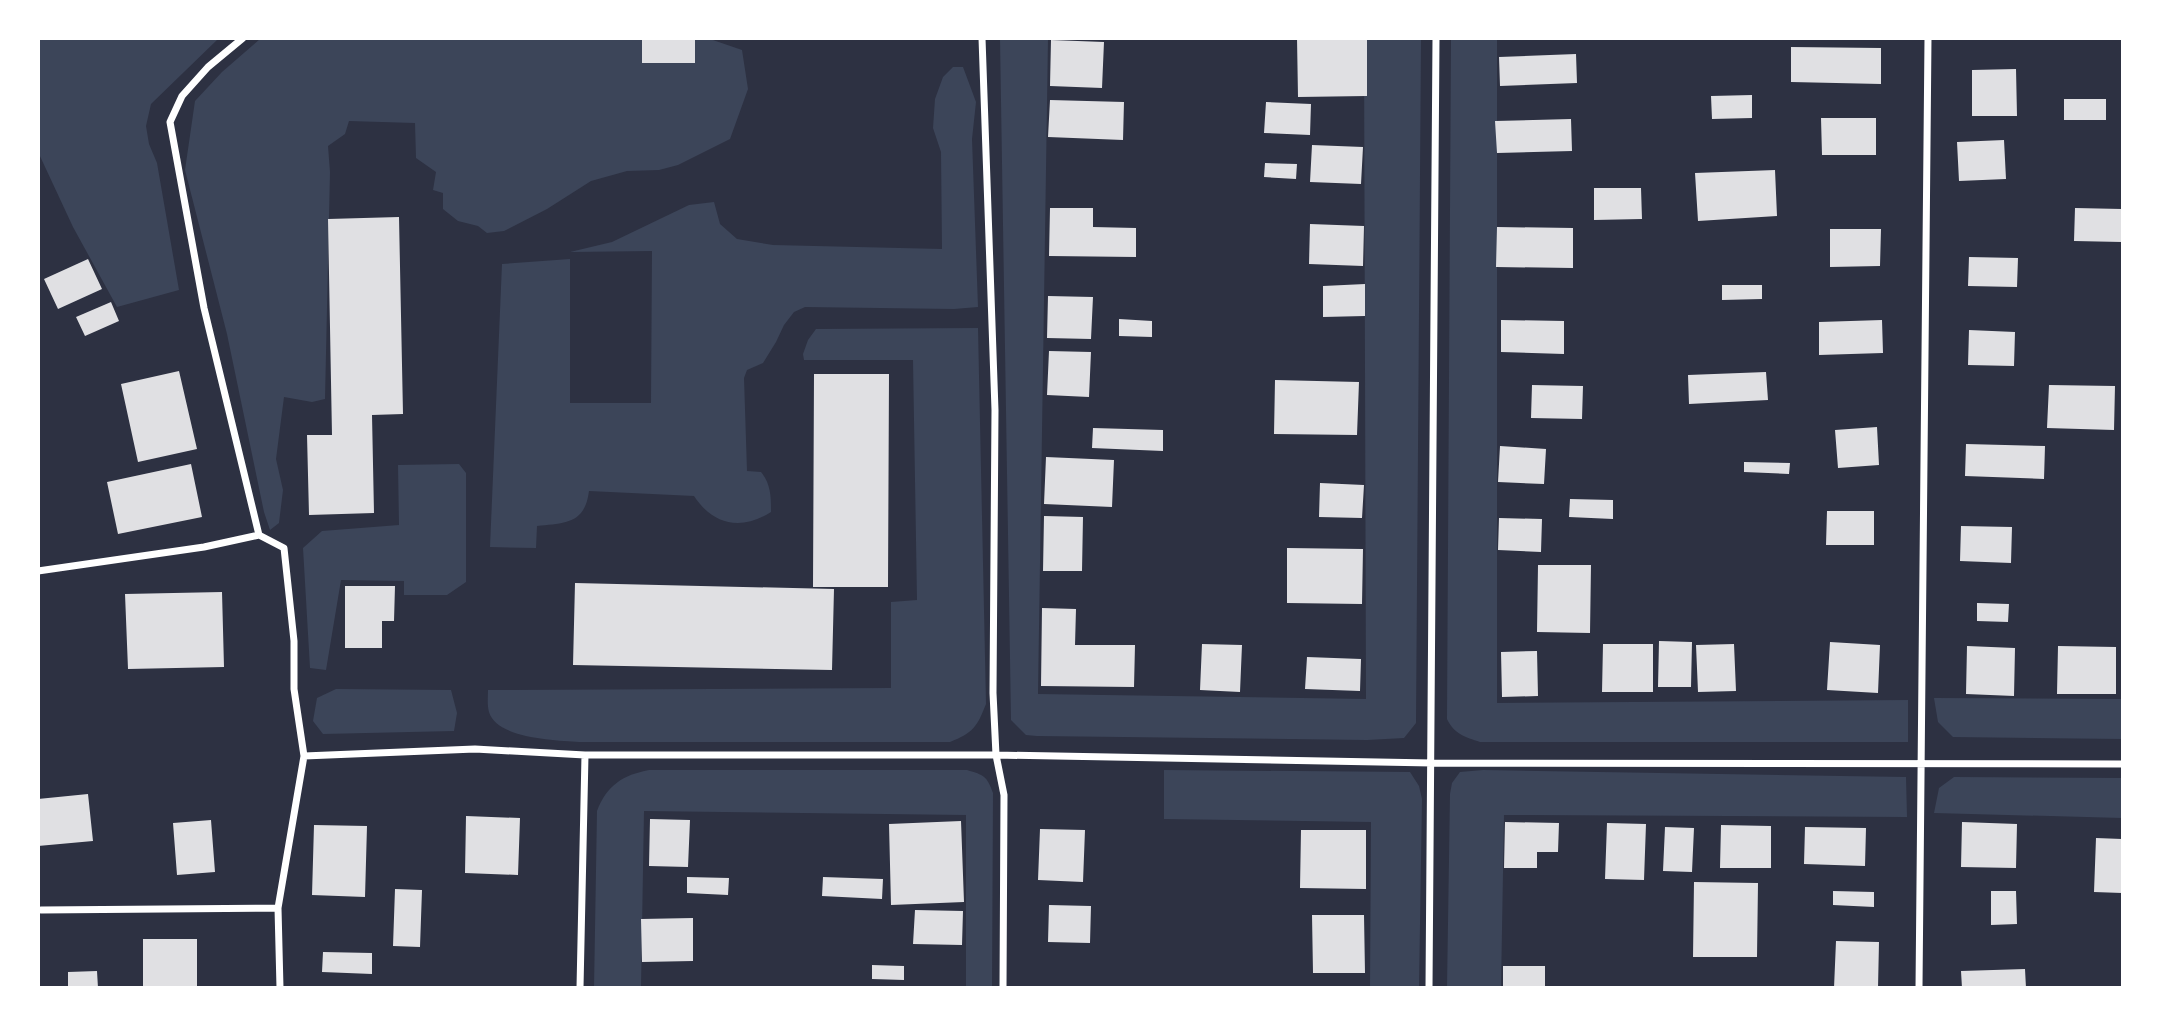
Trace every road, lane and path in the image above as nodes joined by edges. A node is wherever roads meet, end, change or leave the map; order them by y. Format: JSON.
{"nodes":[{"id":1,"x":243,"y":38,"type":"edge"},
{"id":2,"x":982,"y":38,"type":"edge"},
{"id":3,"x":1436,"y":38,"type":"edge"},
{"id":4,"x":1928,"y":38,"type":"edge"},
{"id":5,"x":259,"y":536,"type":"junction"},
{"id":6,"x":38,"y":571,"type":"edge"},
{"id":7,"x":585,"y":755,"type":"junction"},
{"id":8,"x":996,"y":755,"type":"junction"},
{"id":9,"x":304,"y":756,"type":"junction"},
{"id":10,"x":1432,"y":763,"type":"junction"},
{"id":11,"x":1921,"y":764,"type":"junction"},
{"id":12,"x":2123,"y":764,"type":"edge"},
{"id":13,"x":278,"y":908,"type":"junction"},
{"id":14,"x":41,"y":910,"type":"dead end"},
{"id":15,"x":280,"y":988,"type":"edge"},
{"id":16,"x":580,"y":988,"type":"edge"},
{"id":17,"x":1003,"y":988,"type":"edge"},
{"id":18,"x":1429,"y":988,"type":"edge"},
{"id":19,"x":1919,"y":988,"type":"edge"}],
"edges":[{"from":1,"to":5,"type":"street"},
{"from":2,"to":8,"type":"street"},
{"from":3,"to":10,"type":"street"},
{"from":4,"to":11,"type":"street"},
{"from":5,"to":6,"type":"street"},
{"from":5,"to":9,"type":"street"},
{"from":7,"to":8,"type":"street"},
{"from":7,"to":9,"type":"street"},
{"from":7,"to":16,"type":"street"},
{"from":8,"to":10,"type":"street"},
{"from":8,"to":17,"type":"street"},
{"from":9,"to":13,"type":"street"},
{"from":10,"to":11,"type":"street"},
{"from":10,"to":18,"type":"street"},
{"from":11,"to":12,"type":"street"},
{"from":11,"to":19,"type":"street"},
{"from":13,"to":14,"type":"street"},
{"from":13,"to":15,"type":"street"}]}
